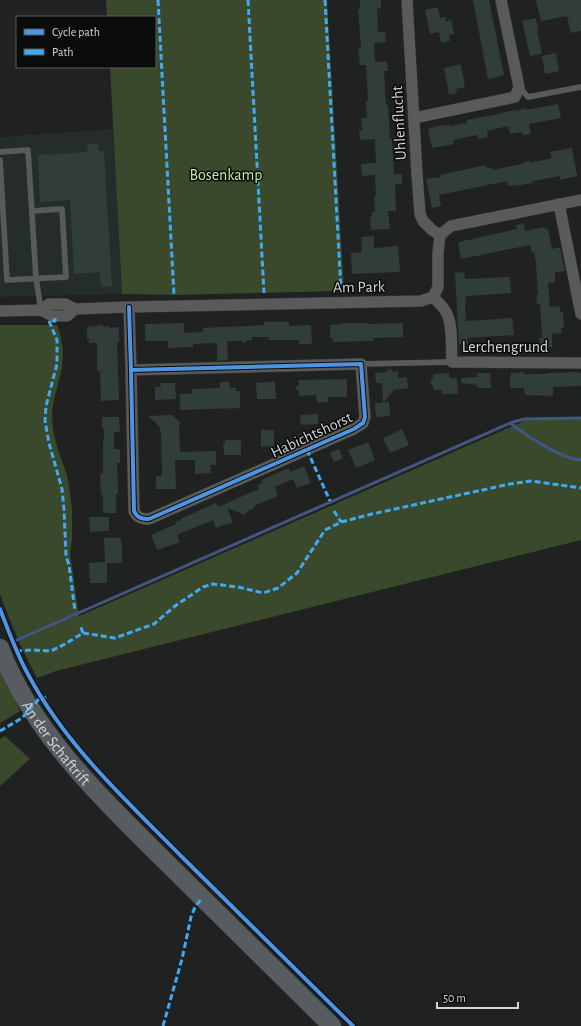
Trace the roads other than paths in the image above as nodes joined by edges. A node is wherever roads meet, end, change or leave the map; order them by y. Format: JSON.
{"nodes":[{"id":1,"x":407,"y":0,"type":"edge"},
{"id":2,"x":501,"y":0,"type":"edge"},
{"id":3,"x":519,"y":87,"type":"junction"},
{"id":4,"x":581,"y":87,"type":"edge"},
{"id":5,"x":414,"y":118,"type":"junction"},
{"id":6,"x":0,"y":152,"type":"edge"},
{"id":7,"x":0,"y":160,"type":"edge"},
{"id":8,"x":581,"y":200,"type":"edge"},
{"id":9,"x":559,"y":204,"type":"junction"},
{"id":10,"x":32,"y":211,"type":"junction"},
{"id":11,"x":440,"y":235,"type":"junction"},
{"id":12,"x":36,"y":278,"type":"junction"},
{"id":13,"x":433,"y":297,"type":"junction"},
{"id":14,"x":129,"y":307,"type":"junction"},
{"id":15,"x":41,"y":310,"type":"junction"},
{"id":16,"x":0,"y":311,"type":"edge"},
{"id":17,"x":581,"y":314,"type":"edge"},
{"id":18,"x":452,"y":362,"type":"junction"},
{"id":19,"x":581,"y":362,"type":"edge"},
{"id":20,"x":361,"y":364,"type":"junction"},
{"id":21,"x":131,"y":370,"type":"junction"},
{"id":22,"x":0,"y":648,"type":"edge"},
{"id":23,"x":332,"y":1026,"type":"edge"}],
"edges":[{"from":1,"to":5,"type":"street","name":"Uhlenflucht"},
{"from":2,"to":3,"type":"street"},
{"from":3,"to":4,"type":"lane"},
{"from":3,"to":5,"type":"street"},
{"from":5,"to":11,"type":"street","name":"Uhlenflucht"},
{"from":6,"to":10,"type":"lane"},
{"from":7,"to":12,"type":"lane"},
{"from":8,"to":9,"type":"street"},
{"from":9,"to":11,"type":"street"},
{"from":9,"to":17,"type":"street"},
{"from":10,"to":12,"type":"lane"},
{"from":10,"to":12,"type":"lane"},
{"from":11,"to":13,"type":"street"},
{"from":12,"to":15,"type":"lane"},
{"from":13,"to":14,"type":"street","name":"Am Park"},
{"from":13,"to":18,"type":"street","name":"Lerchengrund"},
{"from":14,"to":15,"type":"street","name":"Am Park"},
{"from":14,"to":21,"type":"street","name":"Habichtshorst"},
{"from":15,"to":16,"type":"street","name":"Am Park"},
{"from":18,"to":19,"type":"street","name":"Lerchengrund"},
{"from":18,"to":20,"type":"lane"},
{"from":20,"to":21,"type":"street"},
{"from":20,"to":21,"type":"street","name":"Habichtshorst"},
{"from":22,"to":23,"type":"main road","name":"An der Schaftrift"}]}
